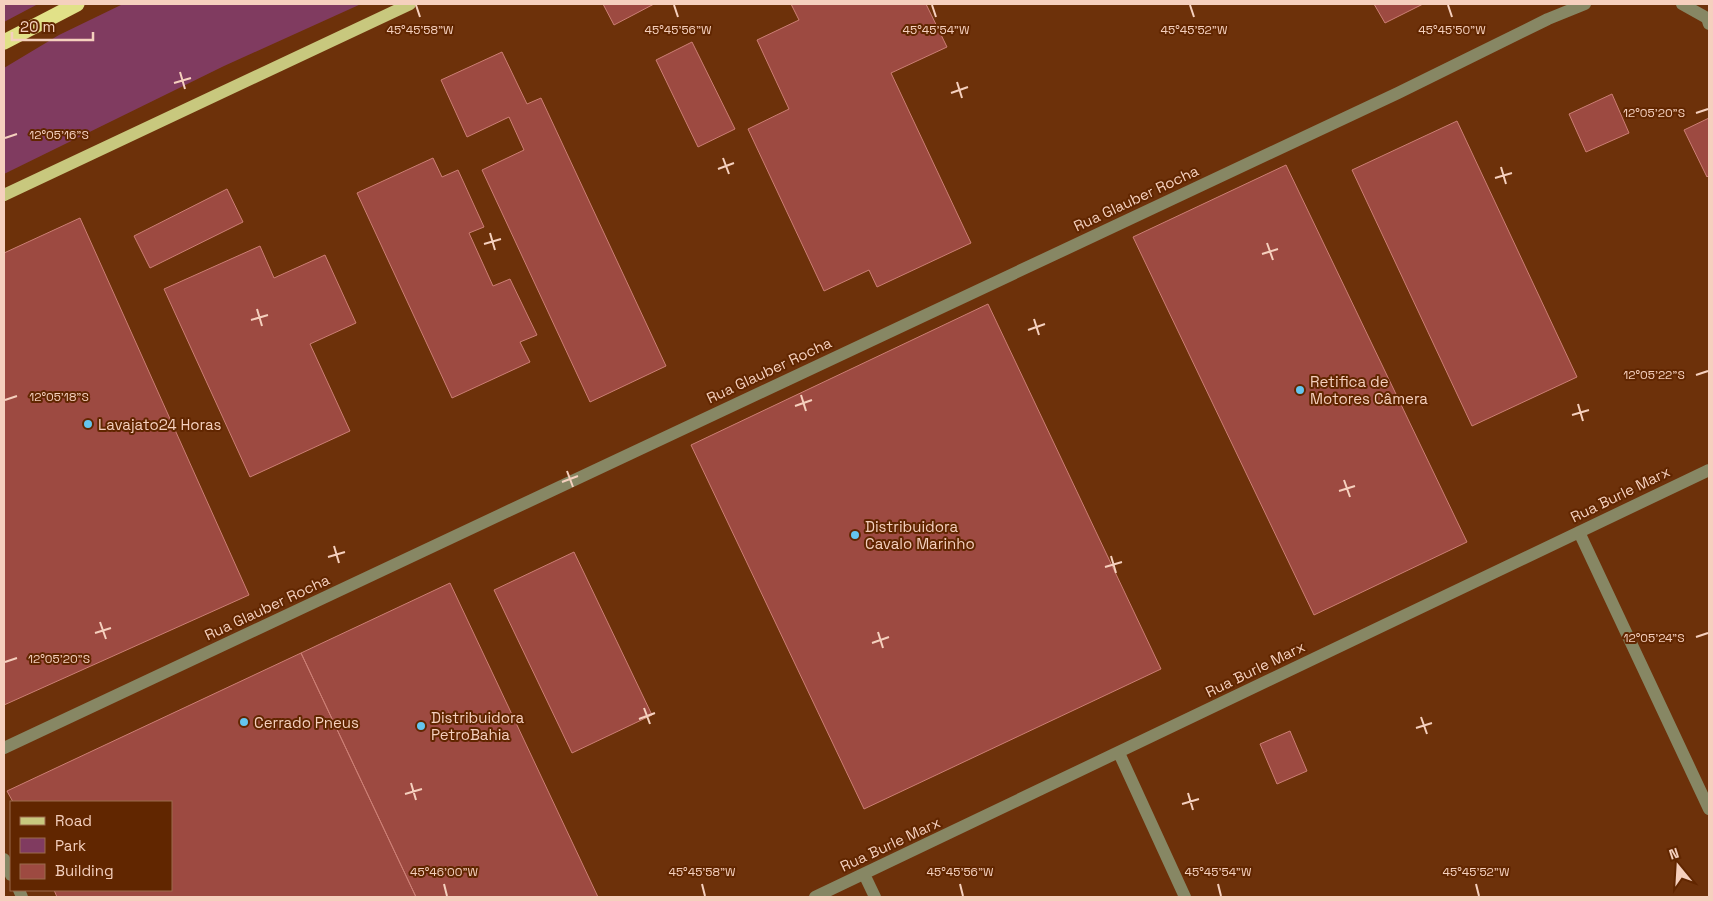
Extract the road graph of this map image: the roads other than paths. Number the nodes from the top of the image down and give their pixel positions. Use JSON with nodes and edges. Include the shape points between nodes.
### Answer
{"nodes":[{"id":1,"x":76,"y":4,"type":"edge"},
{"id":2,"x":410,"y":4,"type":"edge"},
{"id":3,"x":1585,"y":4,"type":"edge"},
{"id":4,"x":1682,"y":4,"type":"edge"},
{"id":5,"x":1709,"y":24,"type":"edge"},
{"id":6,"x":4,"y":42,"type":"edge"},
{"id":7,"x":4,"y":195,"type":"edge"},
{"id":8,"x":1709,"y":470,"type":"edge"},
{"id":9,"x":1579,"y":532,"type":"junction"},
{"id":10,"x":4,"y":748,"type":"edge"},
{"id":11,"x":1119,"y":753,"type":"junction"},
{"id":12,"x":1709,"y":809,"type":"edge"},
{"id":13,"x":4,"y":859,"type":"edge"},
{"id":14,"x":10,"y":872,"type":"edge"},
{"id":15,"x":864,"y":874,"type":"junction"},
{"id":16,"x":815,"y":897,"type":"edge"},
{"id":17,"x":875,"y":897,"type":"edge"},
{"id":18,"x":1186,"y":897,"type":"edge"}],
"edges":[{"from":1,"to":6,"type":"highway"},
{"from":2,"to":7,"type":"main road"},
{"from":3,"to":10,"type":"street","name":"Rua Glauber Rocha"},
{"from":4,"to":5,"type":"street","via":[[1707,18]]},
{"from":8,"to":9,"type":"street","name":"Rua Burle Marx"},
{"from":9,"to":11,"type":"street","name":"Rua Burle Marx"},
{"from":9,"to":12,"type":"street"},
{"from":11,"to":15,"type":"street","name":"Rua Burle Marx"},
{"from":11,"to":18,"type":"street"},
{"from":13,"to":14,"type":"street"},
{"from":15,"to":16,"type":"street","name":"Rua Burle Marx"},
{"from":15,"to":17,"type":"street"}]}
